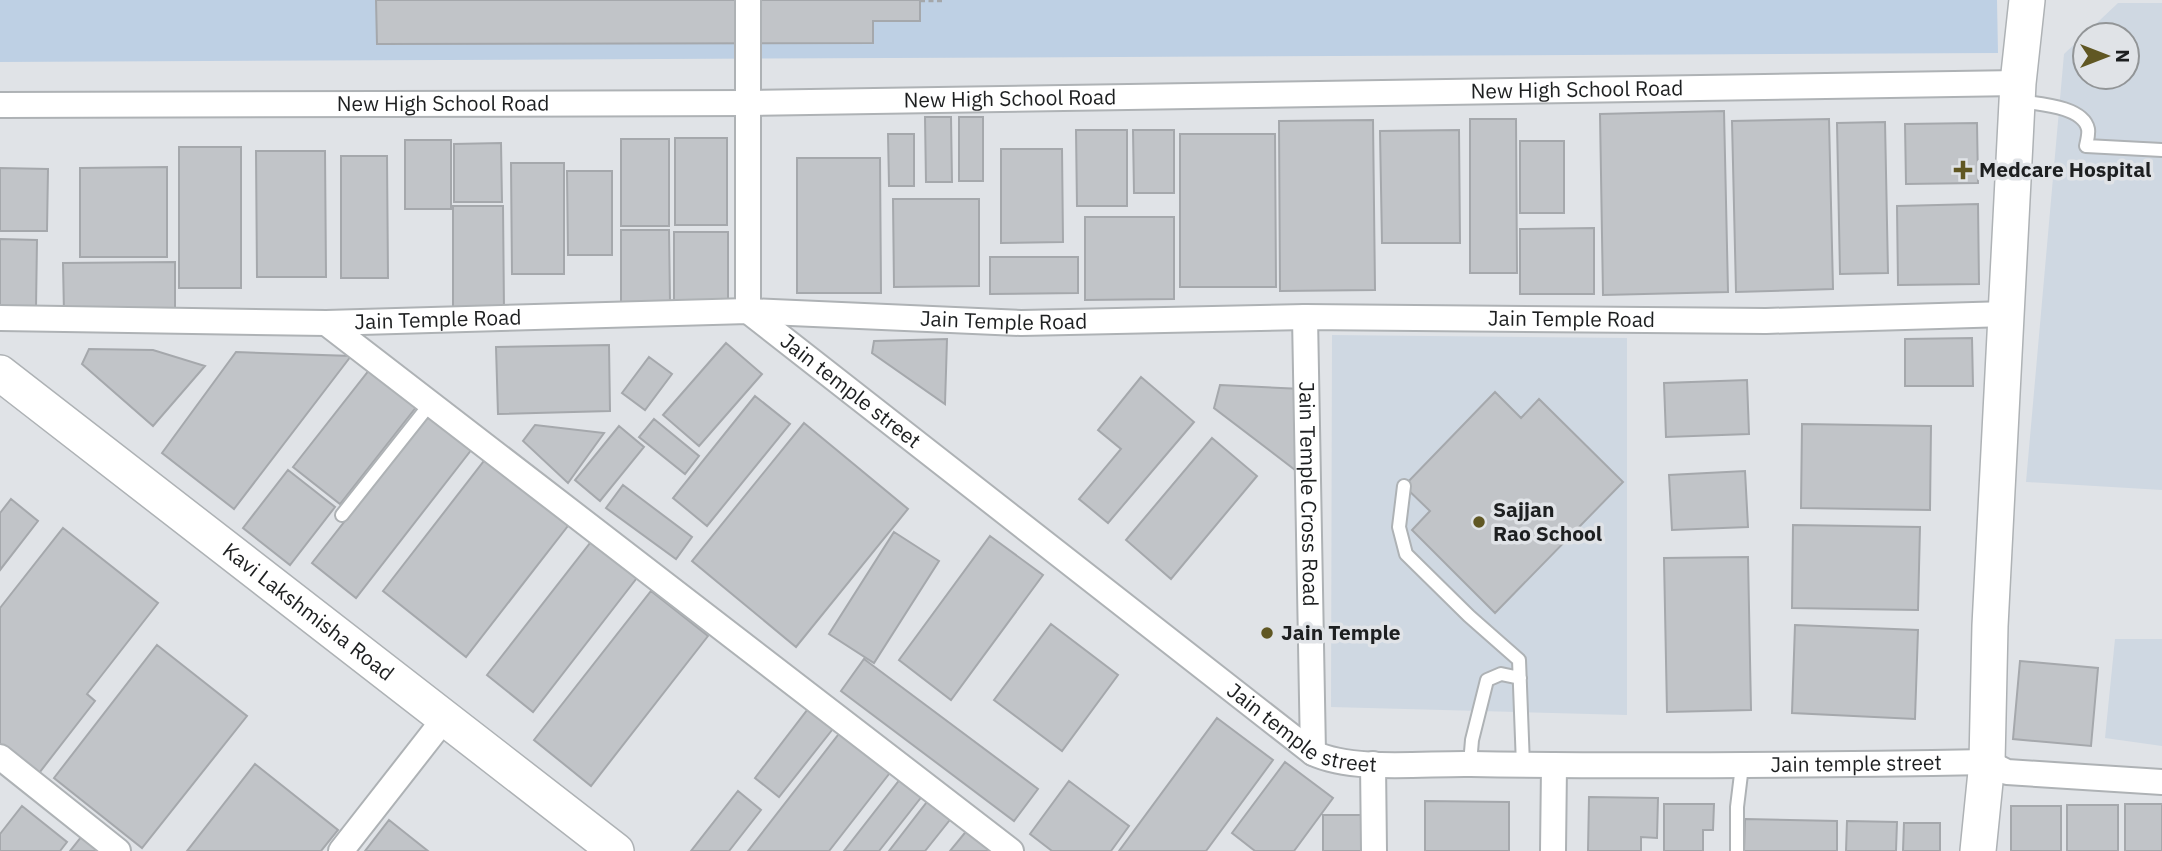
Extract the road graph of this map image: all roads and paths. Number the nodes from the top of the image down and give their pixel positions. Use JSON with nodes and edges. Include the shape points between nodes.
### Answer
{"nodes":[{"id":1,"x":748,"y":0,"type":"edge"},
{"id":2,"x":920,"y":0,"type":"edge"},
{"id":3,"x":943,"y":0,"type":"edge"},
{"id":4,"x":2027,"y":0,"type":"edge"},
{"id":5,"x":2017,"y":92,"type":"junction"},
{"id":6,"x":748,"y":103,"type":"junction"},
{"id":7,"x":0,"y":105,"type":"edge"},
{"id":8,"x":2162,"y":150,"type":"edge"},
{"id":9,"x":748,"y":311,"type":"junction"},
{"id":10,"x":2007,"y":314,"type":"junction"},
{"id":11,"x":1305,"y":317,"type":"junction"},
{"id":12,"x":0,"y":318,"type":"edge"},
{"id":13,"x":326,"y":323,"type":"junction"},
{"id":14,"x":0,"y":373,"type":"edge"},
{"id":15,"x":430,"y":404,"type":"junction"},
{"id":16,"x":1404,"y":486,"type":"dead end"},
{"id":17,"x":342,"y":515,"type":"dead end"},
{"id":18,"x":1520,"y":678,"type":"junction"},
{"id":19,"x":445,"y":718,"type":"junction"},
{"id":20,"x":1313,"y":753,"type":"junction"},
{"id":21,"x":0,"y":757,"type":"edge"},
{"id":22,"x":1987,"y":762,"type":"junction"},
{"id":23,"x":1373,"y":764,"type":"junction"},
{"id":24,"x":1470,"y":764,"type":"junction"},
{"id":25,"x":1523,"y":765,"type":"junction"},
{"id":26,"x":1554,"y":766,"type":"junction"},
{"id":27,"x":1742,"y":766,"type":"junction"},
{"id":28,"x":2162,"y":782,"type":"edge"},
{"id":29,"x":118,"y":851,"type":"edge"},
{"id":30,"x":341,"y":851,"type":"edge"},
{"id":31,"x":615,"y":851,"type":"edge"},
{"id":32,"x":1011,"y":851,"type":"edge"},
{"id":33,"x":1374,"y":851,"type":"edge"},
{"id":34,"x":1553,"y":851,"type":"edge"},
{"id":35,"x":1737,"y":851,"type":"edge"},
{"id":36,"x":1978,"y":851,"type":"edge"}],
"edges":[{"from":1,"to":6,"type":"street"},
{"from":2,"to":3,"type":"path"},
{"from":4,"to":5,"type":"street"},
{"from":5,"to":6,"type":"street","name":"New High School Road"},
{"from":5,"to":8,"type":"lane","via":[[2081,117],[2088,129],[2086,146]]},
{"from":5,"to":10,"type":"street"},
{"from":6,"to":7,"type":"street","name":"New High School Road"},
{"from":6,"to":9,"type":"street"},
{"from":9,"to":11,"type":"street","name":"Jain Temple Road","via":[[1021,323]]},
{"from":9,"to":13,"type":"street","name":"Jain Temple Road"},
{"from":9,"to":20,"type":"street","name":"Jain temple street"},
{"from":10,"to":11,"type":"street","name":"Jain Temple Road","via":[[1766,321]]},
{"from":10,"to":22,"type":"street"},
{"from":11,"to":20,"type":"street","name":"Jain Temple Cross Road"},
{"from":12,"to":13,"type":"street","name":"Jain Temple Road"},
{"from":13,"to":15,"type":"street"},
{"from":14,"to":19,"type":"street","name":"Kavi Lakshmisha Road"},
{"from":15,"to":17,"type":"lane"},
{"from":15,"to":32,"type":"street"},
{"from":16,"to":18,"type":"lane","via":[[1399,527],[1406,554],[1520,660]]},
{"from":18,"to":24,"type":"lane","via":[[1501,674],[1486,680]]},
{"from":18,"to":25,"type":"lane"},
{"from":19,"to":30,"type":"street"},
{"from":19,"to":31,"type":"street","name":"Kavi Lakshmisha Road"},
{"from":20,"to":23,"type":"street","name":"Jain temple street","via":[[1329,761]]},
{"from":21,"to":29,"type":"street"},
{"from":22,"to":27,"type":"street","name":"Jain temple street"},
{"from":22,"to":28,"type":"street","name":"Jain temple street","via":[[2007,772]]},
{"from":22,"to":36,"type":"street"},
{"from":23,"to":24,"type":"street","name":"Jain temple street"},
{"from":23,"to":33,"type":"street"},
{"from":24,"to":25,"type":"street","name":"Jain temple street"},
{"from":25,"to":26,"type":"street","name":"Jain temple street"},
{"from":26,"to":27,"type":"street","name":"Jain temple street"},
{"from":26,"to":34,"type":"street"},
{"from":27,"to":35,"type":"lane"}]}
